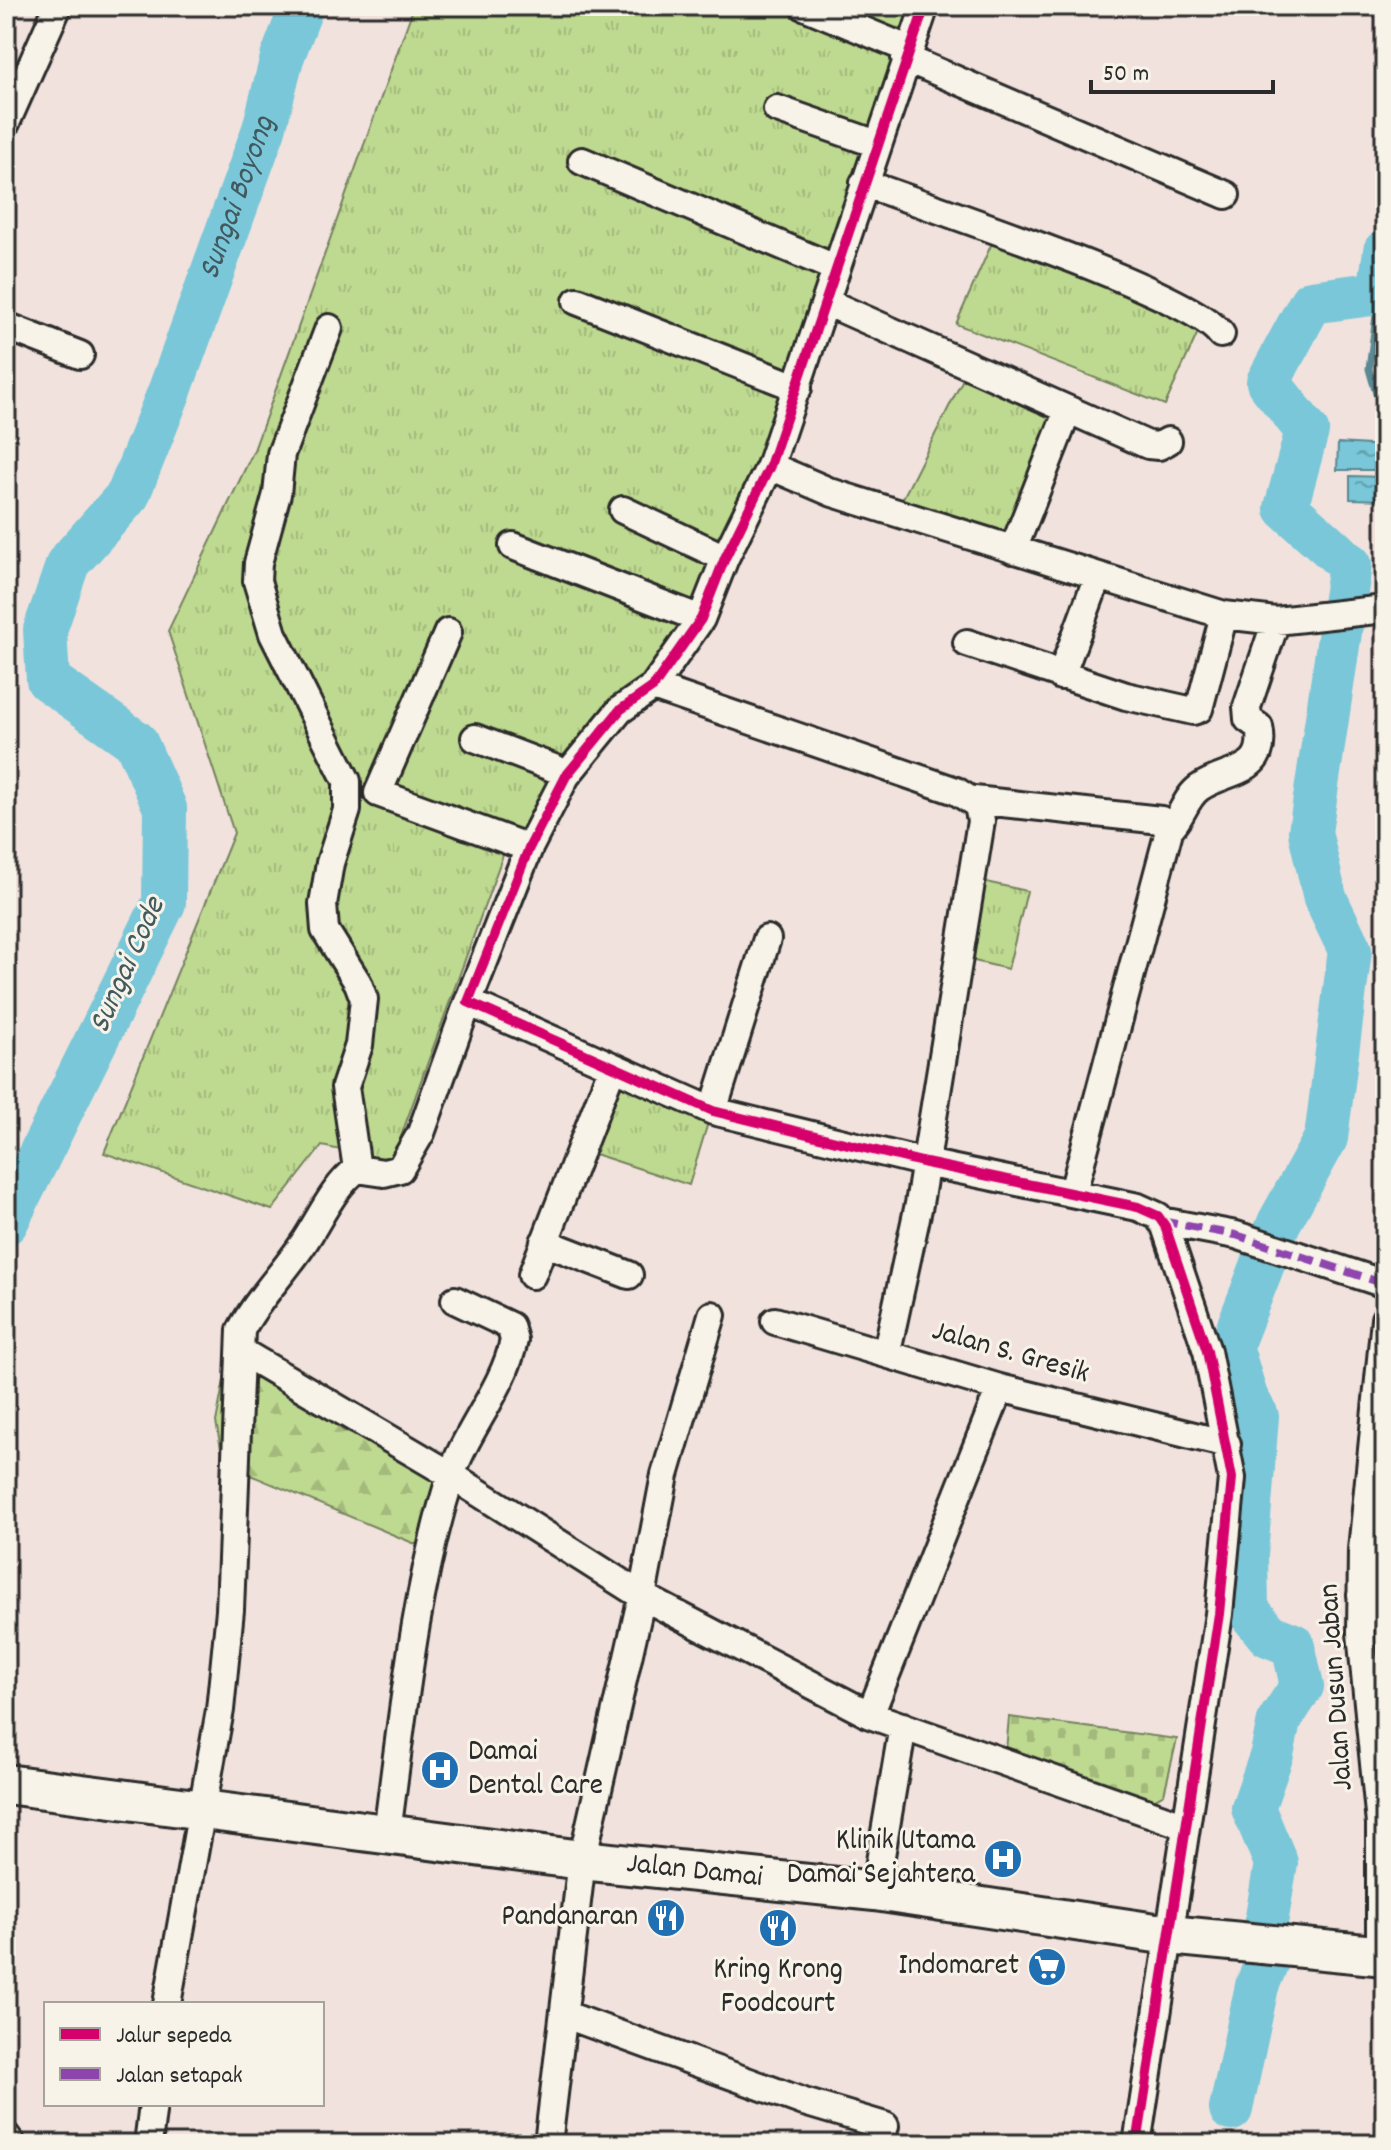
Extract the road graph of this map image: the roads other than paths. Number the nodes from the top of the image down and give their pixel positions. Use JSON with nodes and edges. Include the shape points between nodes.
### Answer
{"nodes":[{"id":1,"x":58,"y":6,"type":"edge"},
{"id":2,"x":804,"y":6,"type":"edge"},
{"id":3,"x":925,"y":6,"type":"edge"},
{"id":4,"x":906,"y":54,"type":"junction"},
{"id":5,"x":777,"y":109,"type":"dead end"},
{"id":6,"x":6,"y":123,"type":"edge"},
{"id":7,"x":877,"y":144,"type":"junction"},
{"id":8,"x":582,"y":161,"type":"dead end"},
{"id":9,"x":864,"y":183,"type":"junction"},
{"id":10,"x":1226,"y":195,"type":"dead end"},
{"id":11,"x":835,"y":268,"type":"junction"},
{"id":12,"x":577,"y":301,"type":"dead end"},
{"id":13,"x":826,"y":302,"type":"junction"},
{"id":14,"x":6,"y":326,"type":"edge"},
{"id":15,"x":329,"y":328,"type":"dead end"},
{"id":16,"x":1221,"y":334,"type":"dead end"},
{"id":17,"x":80,"y":355,"type":"dead end"},
{"id":18,"x":798,"y":388,"type":"junction"},
{"id":19,"x":1068,"y":410,"type":"junction"},
{"id":20,"x":1168,"y":441,"type":"dead end"},
{"id":21,"x":770,"y":466,"type":"junction"},
{"id":22,"x":623,"y":510,"type":"dead end"},
{"id":23,"x":513,"y":546,"type":"dead end"},
{"id":24,"x":1013,"y":550,"type":"junction"},
{"id":25,"x":725,"y":558,"type":"junction"},
{"id":26,"x":1098,"y":576,"type":"junction"},
{"id":27,"x":1385,"y":609,"type":"edge"},
{"id":28,"x":1224,"y":615,"type":"junction"},
{"id":29,"x":701,"y":619,"type":"junction"},
{"id":30,"x":1276,"y":621,"type":"junction"},
{"id":31,"x":448,"y":632,"type":"dead end"},
{"id":32,"x":967,"y":643,"type":"dead end"},
{"id":33,"x":1061,"y":676,"type":"junction"},
{"id":34,"x":653,"y":687,"type":"junction"},
{"id":35,"x":475,"y":738,"type":"dead end"},
{"id":36,"x":566,"y":776,"type":"junction"},
{"id":37,"x":974,"y":800,"type":"junction"},
{"id":38,"x":1169,"y":829,"type":"junction"},
{"id":39,"x":529,"y":848,"type":"junction"},
{"id":40,"x":767,"y":939,"type":"dead end"},
{"id":41,"x":468,"y":1002,"type":"junction"},
{"id":42,"x":612,"y":1068,"type":"junction"},
{"id":43,"x":713,"y":1111,"type":"junction"},
{"id":44,"x":926,"y":1163,"type":"junction"},
{"id":45,"x":357,"y":1169,"type":"junction"},
{"id":46,"x":1073,"y":1192,"type":"junction"},
{"id":47,"x":1161,"y":1221,"type":"junction"},
{"id":48,"x":544,"y":1242,"type":"junction"},
{"id":49,"x":532,"y":1275,"type":"dead end"},
{"id":50,"x":629,"y":1275,"type":"dead end"},
{"id":51,"x":1385,"y":1284,"type":"edge"},
{"id":52,"x":455,"y":1300,"type":"dead end"},
{"id":53,"x":712,"y":1315,"type":"dead end"},
{"id":54,"x":1385,"y":1319,"type":"edge"},
{"id":55,"x":775,"y":1321,"type":"dead end"},
{"id":56,"x":887,"y":1351,"type":"junction"},
{"id":57,"x":242,"y":1352,"type":"junction"},
{"id":58,"x":1383,"y":1359,"type":"edge"},
{"id":59,"x":1000,"y":1388,"type":"junction"},
{"id":60,"x":1227,"y":1444,"type":"junction"},
{"id":61,"x":451,"y":1475,"type":"junction"},
{"id":62,"x":1375,"y":1507,"type":"edge"},
{"id":63,"x":642,"y":1596,"type":"junction"},
{"id":64,"x":1373,"y":1597,"type":"edge"},
{"id":65,"x":870,"y":1715,"type":"junction"},
{"id":66,"x":903,"y":1726,"type":"junction"},
{"id":67,"x":6,"y":1784,"type":"edge"},
{"id":68,"x":203,"y":1808,"type":"junction"},
{"id":69,"x":1382,"y":1824,"type":"edge"},
{"id":70,"x":1186,"y":1826,"type":"junction"},
{"id":71,"x":387,"y":1833,"type":"junction"},
{"id":72,"x":582,"y":1860,"type":"junction"},
{"id":73,"x":875,"y":1891,"type":"junction"},
{"id":74,"x":1169,"y":1935,"type":"junction"},
{"id":75,"x":1382,"y":1956,"type":"edge"},
{"id":76,"x":167,"y":2002,"type":"edge"},
{"id":77,"x":566,"y":2015,"type":"junction"},
{"id":78,"x":153,"y":2106,"type":"edge"},
{"id":79,"x":885,"y":2126,"type":"dead end"},
{"id":80,"x":6,"y":2136,"type":"edge"},
{"id":81,"x":12,"y":2144,"type":"edge"},
{"id":82,"x":148,"y":2144,"type":"edge"},
{"id":83,"x":548,"y":2144,"type":"edge"},
{"id":84,"x":1137,"y":2144,"type":"edge"}],
"edges":[{"from":1,"to":6,"type":"street"},
{"from":2,"to":4,"type":"street"},
{"from":3,"to":4,"type":"street"},
{"from":4,"to":7,"type":"street"},
{"from":4,"to":10,"type":"street"},
{"from":5,"to":7,"type":"street"},
{"from":7,"to":9,"type":"street"},
{"from":8,"to":11,"type":"street"},
{"from":9,"to":11,"type":"street"},
{"from":9,"to":16,"type":"street","via":[[1114,277],[1201,316]]},
{"from":11,"to":13,"type":"street"},
{"from":12,"to":18,"type":"street"},
{"from":13,"to":18,"type":"street"},
{"from":13,"to":19,"type":"street"},
{"from":14,"to":17,"type":"street"},
{"from":15,"to":45,"type":"street","via":[[281,454],[257,581],[273,634],[347,781],[347,810],[323,904],[325,930],[364,999],[359,1045],[345,1087]]},
{"from":18,"to":21,"type":"street"},
{"from":19,"to":20,"type":"street","via":[[1148,445]]},
{"from":19,"to":24,"type":"street"},
{"from":21,"to":24,"type":"street","via":[[833,493]]},
{"from":21,"to":25,"type":"street"},
{"from":22,"to":25,"type":"street"},
{"from":23,"to":29,"type":"street"},
{"from":24,"to":26,"type":"street"},
{"from":25,"to":29,"type":"street"},
{"from":26,"to":28,"type":"street"},
{"from":26,"to":33,"type":"street"},
{"from":27,"to":30,"type":"street"},
{"from":28,"to":30,"type":"street"},
{"from":28,"to":33,"type":"street","via":[[1199,709],[1187,711]]},
{"from":29,"to":34,"type":"street"},
{"from":30,"to":38,"type":"street","via":[[1247,707],[1248,719],[1259,727],[1261,737],[1256,756],[1243,771],[1197,789]]},
{"from":31,"to":39,"type":"street","via":[[378,793]]},
{"from":32,"to":33,"type":"street"},
{"from":34,"to":36,"type":"street","via":[[620,710]]},
{"from":34,"to":37,"type":"street"},
{"from":35,"to":36,"type":"street"},
{"from":36,"to":39,"type":"street"},
{"from":37,"to":38,"type":"street","via":[[1161,820]]},
{"from":37,"to":44,"type":"street","via":[[981,821]]},
{"from":38,"to":46,"type":"street"},
{"from":39,"to":41,"type":"street"},
{"from":40,"to":43,"type":"street"},
{"from":41,"to":42,"type":"street"},
{"from":41,"to":45,"type":"street","via":[[421,1133],[400,1169]]},
{"from":42,"to":43,"type":"street"},
{"from":42,"to":48,"type":"street"},
{"from":43,"to":44,"type":"street"},
{"from":44,"to":46,"type":"street"},
{"from":44,"to":56,"type":"street"},
{"from":45,"to":57,"type":"street","via":[[345,1178],[302,1247],[252,1309],[241,1330]]},
{"from":46,"to":47,"type":"street","via":[[1138,1207]]},
{"from":47,"to":51,"type":"street","via":[[1236,1235]]},
{"from":47,"to":60,"type":"street","via":[[1207,1351]]},
{"from":48,"to":49,"type":"street"},
{"from":48,"to":50,"type":"street"},
{"from":52,"to":61,"type":"street","via":[[510,1326],[514,1340]]},
{"from":53,"to":63,"type":"street","via":[[665,1475]]},
{"from":54,"to":58,"type":"street","name":"Jalan Dusun Jaban"},
{"from":55,"to":56,"type":"street","name":"Jalan S. Gresik"},
{"from":56,"to":59,"type":"street","name":"Jalan S. Gresik"},
{"from":57,"to":61,"type":"street"},
{"from":57,"to":68,"type":"street","via":[[230,1610]]},
{"from":58,"to":62,"type":"street","name":"Jalan Dusun Jaban"},
{"from":59,"to":60,"type":"street","name":"Jalan S. Gresik"},
{"from":59,"to":65,"type":"street"},
{"from":60,"to":70,"type":"street","via":[[1232,1478],[1219,1614]]},
{"from":61,"to":63,"type":"street"},
{"from":61,"to":71,"type":"street","via":[[413,1635]]},
{"from":62,"to":64,"type":"street","name":"Jalan Dusun Jaban"},
{"from":63,"to":65,"type":"street"},
{"from":63,"to":72,"type":"street"},
{"from":64,"to":69,"type":"street","name":"Jalan Dusun Jaban","via":[[1361,1633]]},
{"from":65,"to":66,"type":"street"},
{"from":66,"to":70,"type":"street"},
{"from":66,"to":73,"type":"street"},
{"from":67,"to":68,"type":"main road","name":"Jalan Damai"},
{"from":68,"to":71,"type":"main road","name":"Jalan Damai"},
{"from":68,"to":76,"type":"street"},
{"from":69,"to":75,"type":"street","name":"Jalan Dusun Jaban"},
{"from":70,"to":74,"type":"street"},
{"from":71,"to":72,"type":"main road","name":"Jalan Damai"},
{"from":72,"to":73,"type":"main road","name":"Jalan Damai"},
{"from":72,"to":77,"type":"street"},
{"from":73,"to":74,"type":"main road","name":"Jalan Damai"},
{"from":74,"to":75,"type":"main road","name":"Jalan Damai"},
{"from":74,"to":84,"type":"street"},
{"from":77,"to":79,"type":"street"},
{"from":77,"to":83,"type":"street"},
{"from":78,"to":82,"type":"street"},
{"from":80,"to":81,"type":"street"}]}
